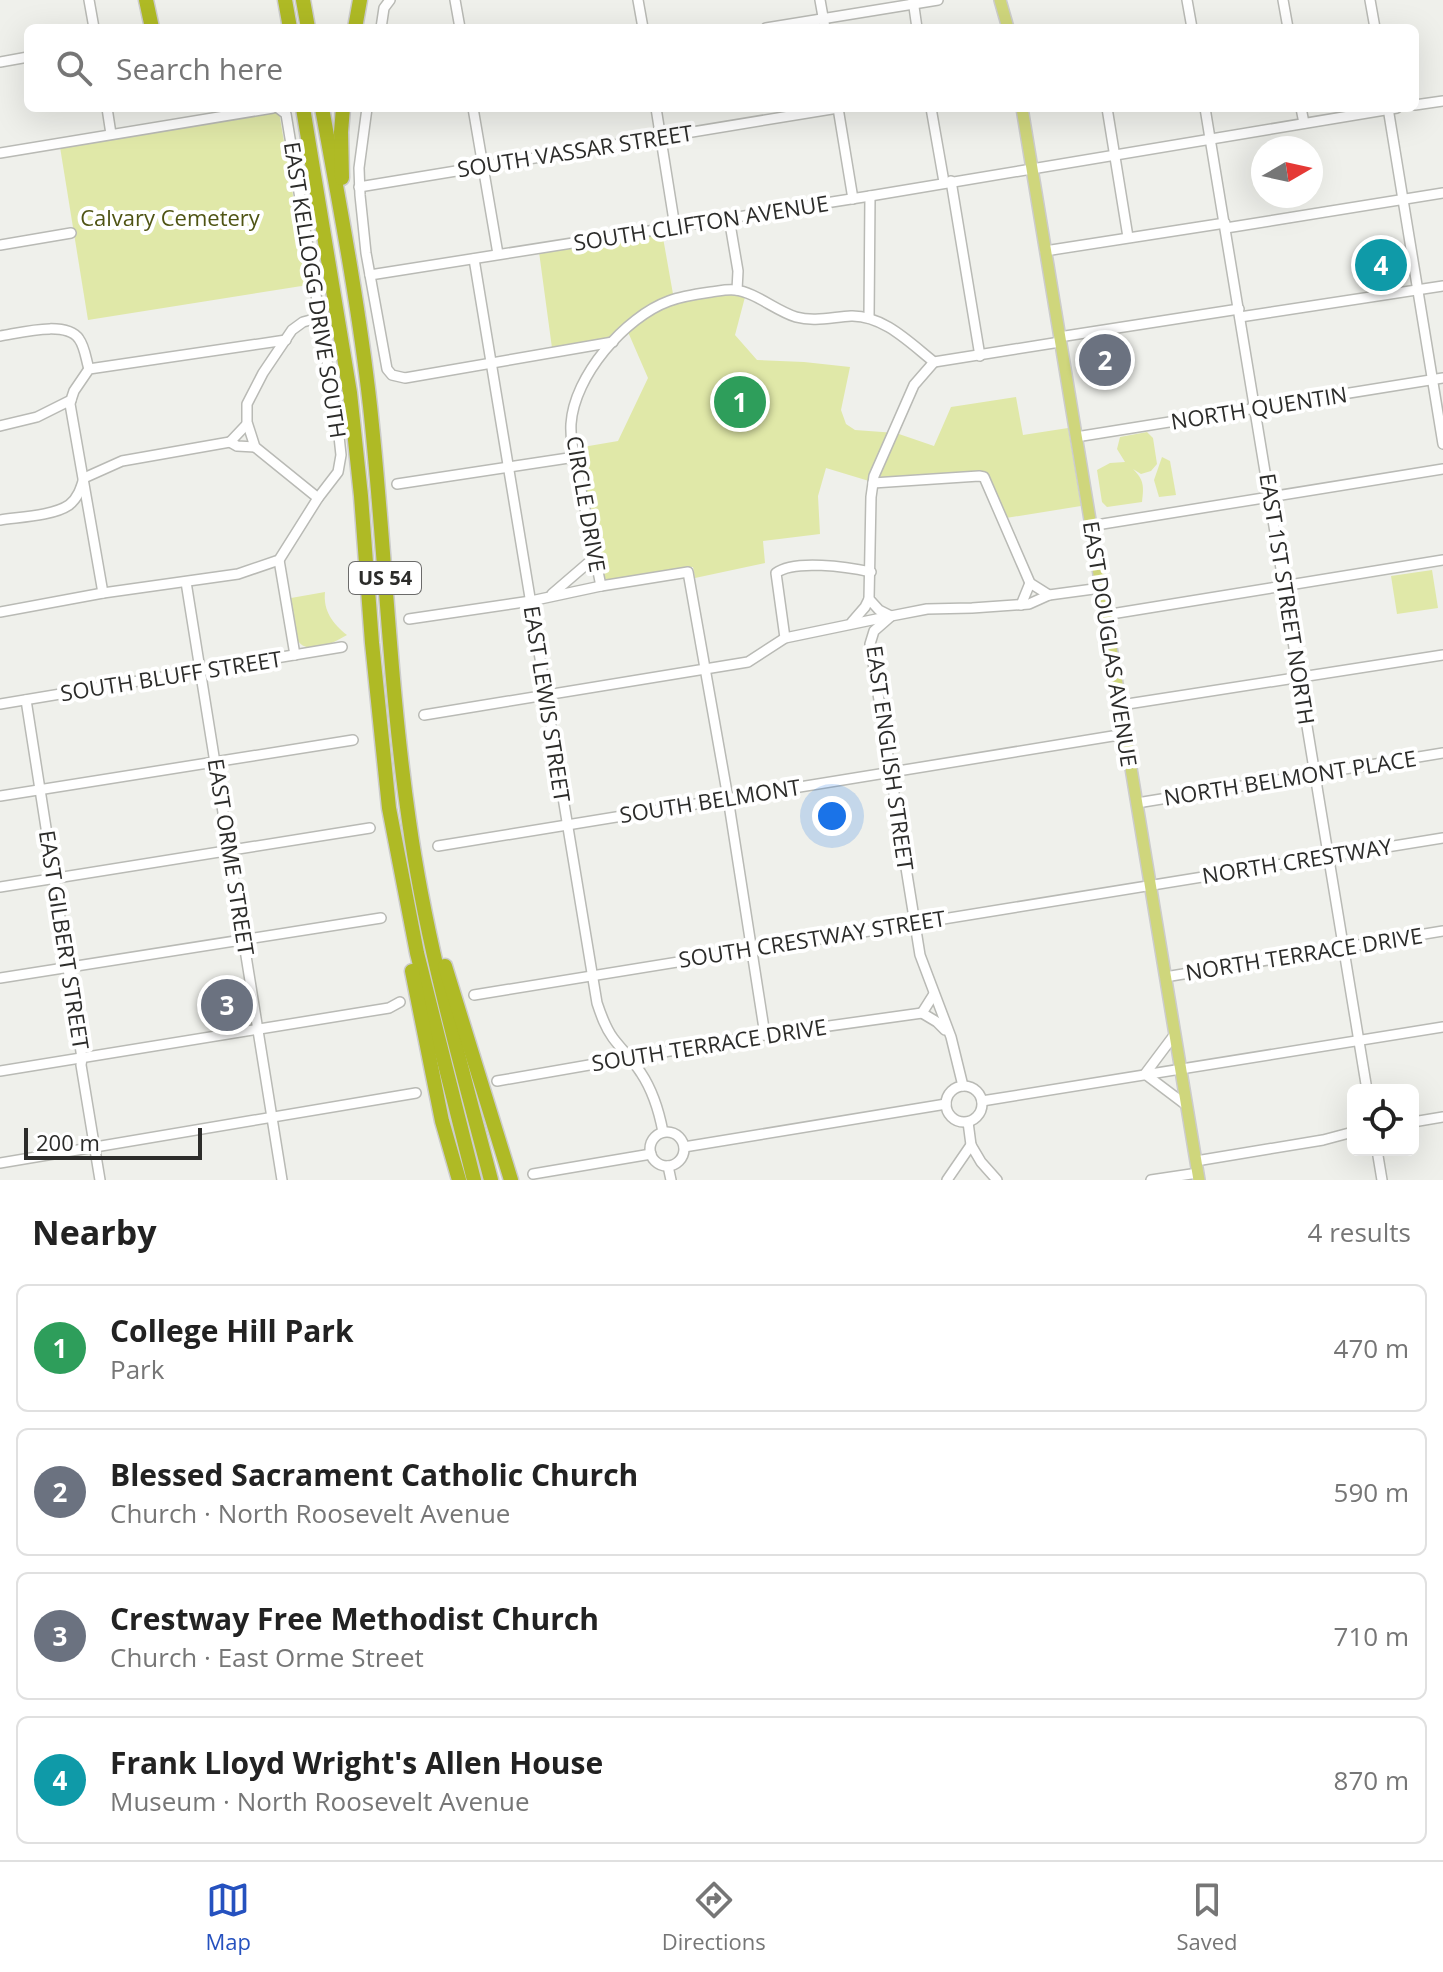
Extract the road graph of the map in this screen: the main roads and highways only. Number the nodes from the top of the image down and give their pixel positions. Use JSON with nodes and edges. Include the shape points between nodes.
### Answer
{"nodes":[{"id":1,"x":146,"y":0,"type":"edge"},
{"id":2,"x":153,"y":0,"type":"edge"},
{"id":3,"x":283,"y":0,"type":"edge"},
{"id":4,"x":303,"y":0,"type":"edge"},
{"id":5,"x":360,"y":0,"type":"edge"},
{"id":6,"x":1000,"y":0,"type":"edge"},
{"id":7,"x":152,"y":24,"type":"edge"},
{"id":8,"x":152,"y":24,"type":"edge"},
{"id":9,"x":279,"y":24,"type":"edge"},
{"id":10,"x":289,"y":24,"type":"edge"},
{"id":11,"x":307,"y":24,"type":"edge"},
{"id":12,"x":356,"y":24,"type":"edge"},
{"id":13,"x":1007,"y":24,"type":"edge"},
{"id":14,"x":304,"y":112,"type":"edge"},
{"id":15,"x":323,"y":112,"type":"edge"},
{"id":16,"x":343,"y":112,"type":"edge"},
{"id":17,"x":1023,"y":112,"type":"edge"},
{"id":18,"x":345,"y":238,"type":"junction"},
{"id":19,"x":408,"y":911,"type":"junction"},
{"id":20,"x":426,"y":917,"type":"junction"},
{"id":21,"x":1198,"y":1171,"type":"edge"},
{"id":22,"x":459,"y":1180,"type":"edge"},
{"id":23,"x":474,"y":1180,"type":"edge"},
{"id":24,"x":491,"y":1180,"type":"edge"},
{"id":25,"x":511,"y":1180,"type":"edge"}],
"edges":[{"from":1,"to":7,"type":"highway"},
{"from":2,"to":8,"type":"highway"},
{"from":3,"to":9,"type":"highway"},
{"from":3,"to":10,"type":"highway"},
{"from":4,"to":11,"type":"highway"},
{"from":5,"to":12,"type":"highway"},
{"from":6,"to":13,"type":"main road"},
{"from":14,"to":19,"type":"highway","number":"US 54","via":[[350,393],[383,756]]},
{"from":15,"to":18,"type":"highway","number":"US 54"},
{"from":16,"to":18,"type":"highway"},
{"from":17,"to":21,"type":"main road","name":"EAST DOUGLAS AVENUE"},
{"from":18,"to":20,"type":"highway","number":"US 54","via":[[370,402],[401,755]]},
{"from":19,"to":22,"type":"highway","via":[[420,1014]]},
{"from":19,"to":23,"type":"highway","number":"US 54"},
{"from":20,"to":24,"type":"highway","number":"US 54"},
{"from":20,"to":25,"type":"highway"}]}
